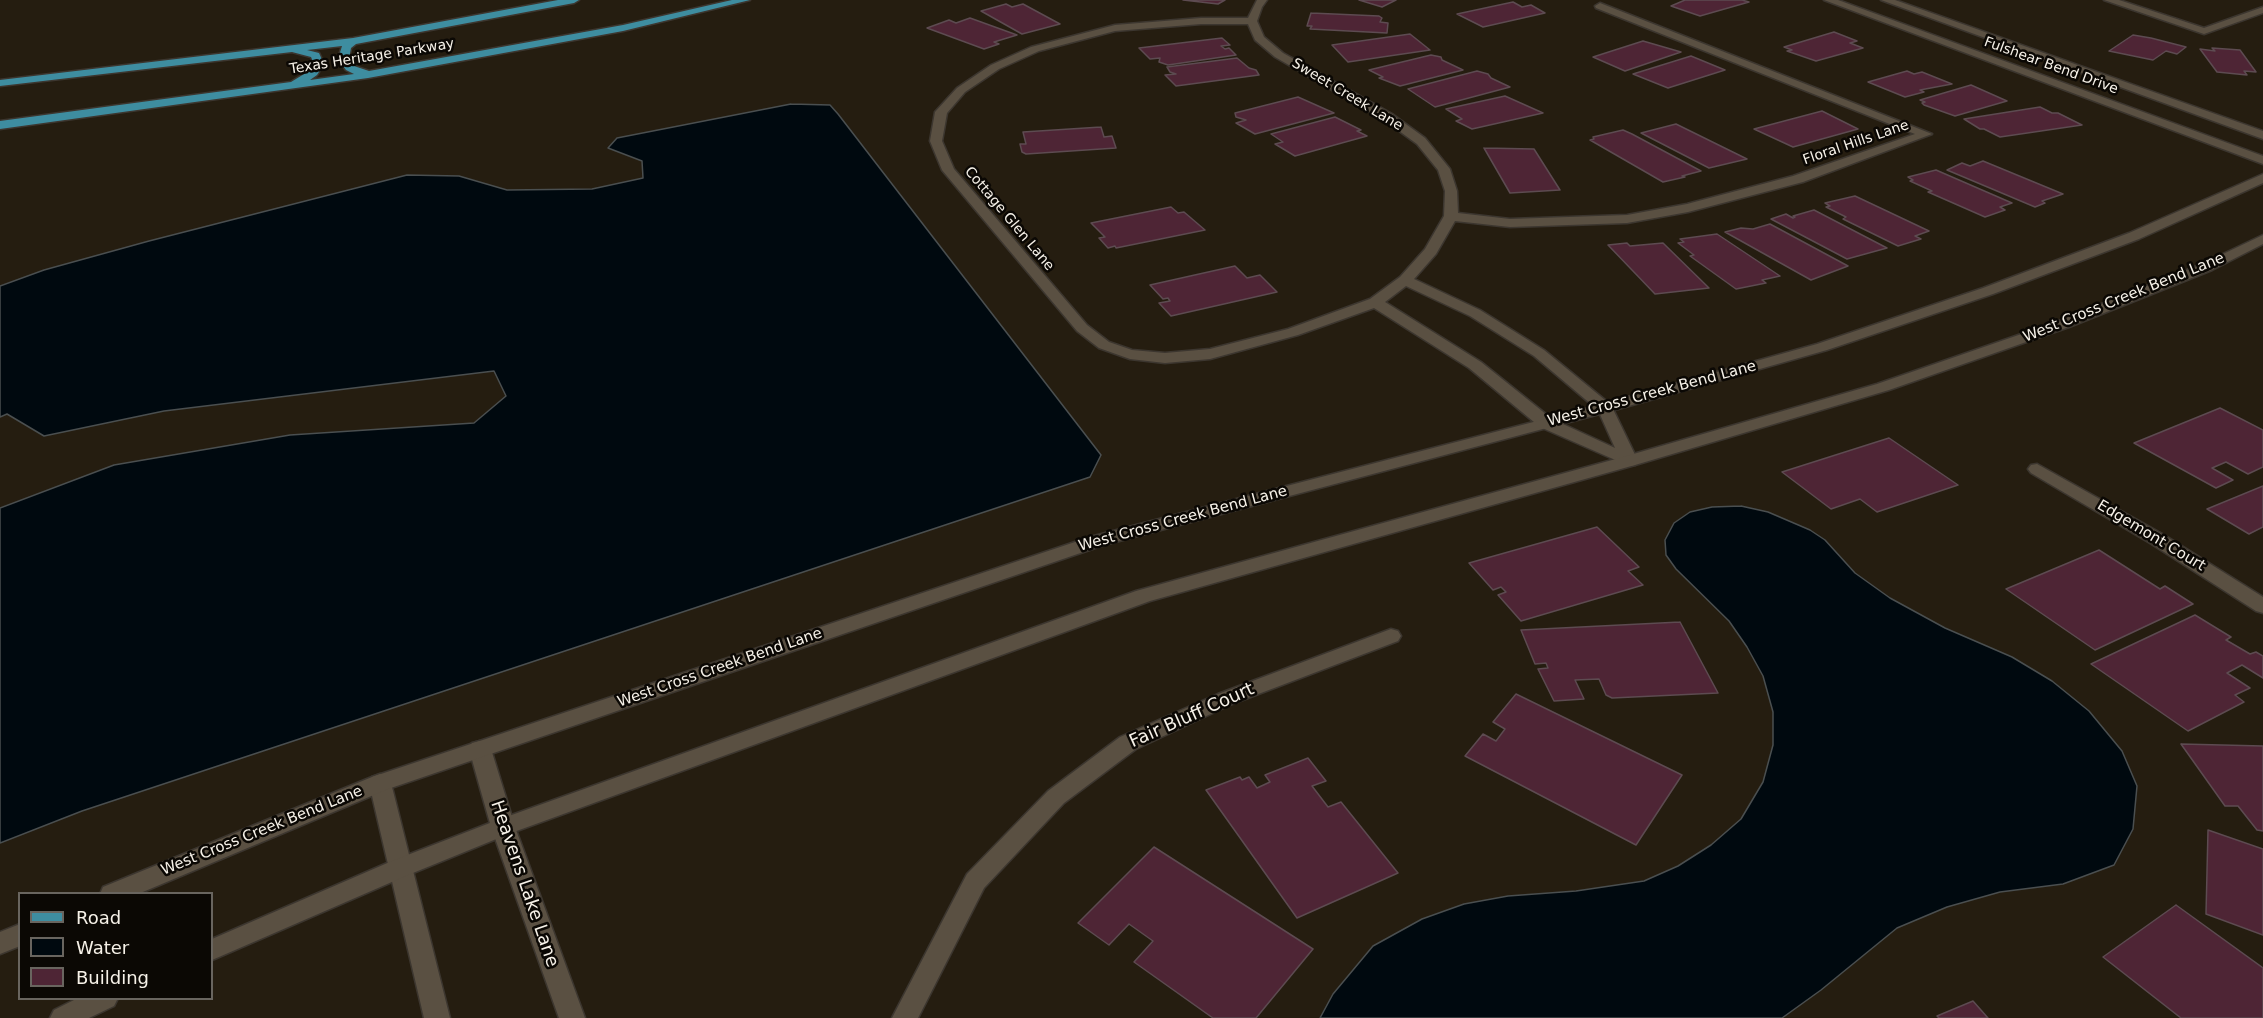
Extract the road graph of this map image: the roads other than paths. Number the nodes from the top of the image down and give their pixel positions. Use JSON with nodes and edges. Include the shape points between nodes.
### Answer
{"nodes":[{"id":1,"x":574,"y":0,"type":"edge"},
{"id":2,"x":745,"y":0,"type":"edge"},
{"id":3,"x":1262,"y":0,"type":"edge"},
{"id":4,"x":1829,"y":0,"type":"edge"},
{"id":5,"x":1886,"y":0,"type":"edge"},
{"id":6,"x":2109,"y":0,"type":"edge"},
{"id":7,"x":1600,"y":6,"type":"dead end"},
{"id":8,"x":2263,"y":10,"type":"edge"},
{"id":9,"x":1252,"y":21,"type":"junction"},
{"id":10,"x":353,"y":41,"type":"junction"},
{"id":11,"x":289,"y":49,"type":"junction"},
{"id":12,"x":368,"y":75,"type":"junction"},
{"id":13,"x":0,"y":83,"type":"edge"},
{"id":14,"x":287,"y":86,"type":"junction"},
{"id":15,"x":0,"y":125,"type":"edge"},
{"id":16,"x":2263,"y":135,"type":"edge"},
{"id":17,"x":2263,"y":160,"type":"edge"},
{"id":18,"x":2263,"y":178,"type":"edge"},
{"id":19,"x":1451,"y":216,"type":"junction"},
{"id":20,"x":2263,"y":239,"type":"edge"},
{"id":21,"x":1405,"y":280,"type":"junction"},
{"id":22,"x":1375,"y":302,"type":"junction"},
{"id":23,"x":1605,"y":408,"type":"junction"},
{"id":24,"x":1546,"y":423,"type":"junction"},
{"id":25,"x":1629,"y":461,"type":"junction"},
{"id":26,"x":2037,"y":469,"type":"dead end"},
{"id":27,"x":2263,"y":606,"type":"edge"},
{"id":28,"x":1391,"y":636,"type":"dead end"},
{"id":29,"x":480,"y":749,"type":"junction"},
{"id":30,"x":380,"y":783,"type":"junction"},
{"id":31,"x":503,"y":827,"type":"junction"},
{"id":32,"x":400,"y":868,"type":"junction"},
{"id":33,"x":117,"y":892,"type":"edge"},
{"id":34,"x":18,"y":935,"type":"edge"},
{"id":35,"x":0,"y":943,"type":"edge"},
{"id":36,"x":213,"y":950,"type":"edge"},
{"id":37,"x":103,"y":1000,"type":"edge"},
{"id":38,"x":63,"y":1018,"type":"edge"},
{"id":39,"x":437,"y":1018,"type":"edge"},
{"id":40,"x":572,"y":1018,"type":"edge"},
{"id":41,"x":905,"y":1018,"type":"edge"}],
"edges":[{"from":1,"to":10,"type":"main road","name":"Texas Heritage Parkway"},
{"from":2,"to":12,"type":"main road","name":"Texas Heritage Parkway","via":[[623,28]]},
{"from":3,"to":9,"type":"street"},
{"from":4,"to":17,"type":"street","name":"Fulshear Bend Drive"},
{"from":5,"to":16,"type":"street","name":"Fulshear Bend Drive"},
{"from":6,"to":8,"type":"street","via":[[2204,31]]},
{"from":7,"to":19,"type":"street","name":"Floral Hills Lane","via":[[1926,134],[1798,179],[1688,208],[1627,219],[1510,223]]},
{"from":9,"to":19,"type":"street","name":"Sweet Creek Lane","via":[[1259,38],[1278,55],[1388,117],[1421,141],[1444,169],[1451,191]]},
{"from":9,"to":22,"type":"street","name":"Cottage Glen Lane","via":[[1115,28],[1035,50],[995,67],[961,90],[940,112],[936,141],[948,171],[1082,328],[1104,345],[1130,354],[1165,358],[1210,354],[1293,332]]},
{"from":10,"to":11,"type":"main road","name":"Texas Heritage Parkway"},
{"from":10,"to":12,"type":"main road","via":[[346,47],[343,59],[350,68]]},
{"from":11,"to":13,"type":"main road","name":"Texas Heritage Parkway"},
{"from":11,"to":14,"type":"main road","via":[[315,55],[319,64],[313,73]]},
{"from":12,"to":14,"type":"main road","name":"Texas Heritage Parkway"},
{"from":14,"to":15,"type":"main road","name":"Texas Heritage Parkway"},
{"from":18,"to":23,"type":"street","name":"West Cross Creek Bend Lane","via":[[2134,236],[1988,291],[1822,346]]},
{"from":19,"to":21,"type":"street","via":[[1431,251]]},
{"from":20,"to":25,"type":"street","name":"West Cross Creek Bend Lane","via":[[2207,267],[2064,324],[1883,387]]},
{"from":21,"to":22,"type":"street"},
{"from":21,"to":23,"type":"street","via":[[1475,314],[1539,353]]},
{"from":22,"to":24,"type":"street","via":[[1476,365]]},
{"from":23,"to":24,"type":"street","name":"West Cross Creek Bend Lane"},
{"from":23,"to":25,"type":"street"},
{"from":24,"to":25,"type":"street"},
{"from":24,"to":29,"type":"street","name":"West Cross Creek Bend Lane","via":[[1097,541]]},
{"from":25,"to":31,"type":"street","name":"West Cross Creek Bend Lane","via":[[1143,596]]},
{"from":26,"to":27,"type":"street","name":"Edgemont Court","via":[[2157,538]]},
{"from":28,"to":41,"type":"street","name":"Fair Bluff Court","via":[[1225,699],[1128,743],[1056,797],[975,881]]},
{"from":29,"to":30,"type":"street","name":"West Cross Creek Bend Lane"},
{"from":29,"to":31,"type":"street","name":"Heavens Lake Lane"},
{"from":30,"to":32,"type":"street"},
{"from":30,"to":33,"type":"street","name":"West Cross Creek Bend Lane"},
{"from":31,"to":32,"type":"street","name":"West Cross Creek Bend Lane"},
{"from":31,"to":40,"type":"street","name":"Heavens Lake Lane"},
{"from":32,"to":36,"type":"street","name":"West Cross Creek Bend Lane"},
{"from":32,"to":39,"type":"street"},
{"from":34,"to":35,"type":"street"},
{"from":37,"to":38,"type":"street"}]}
